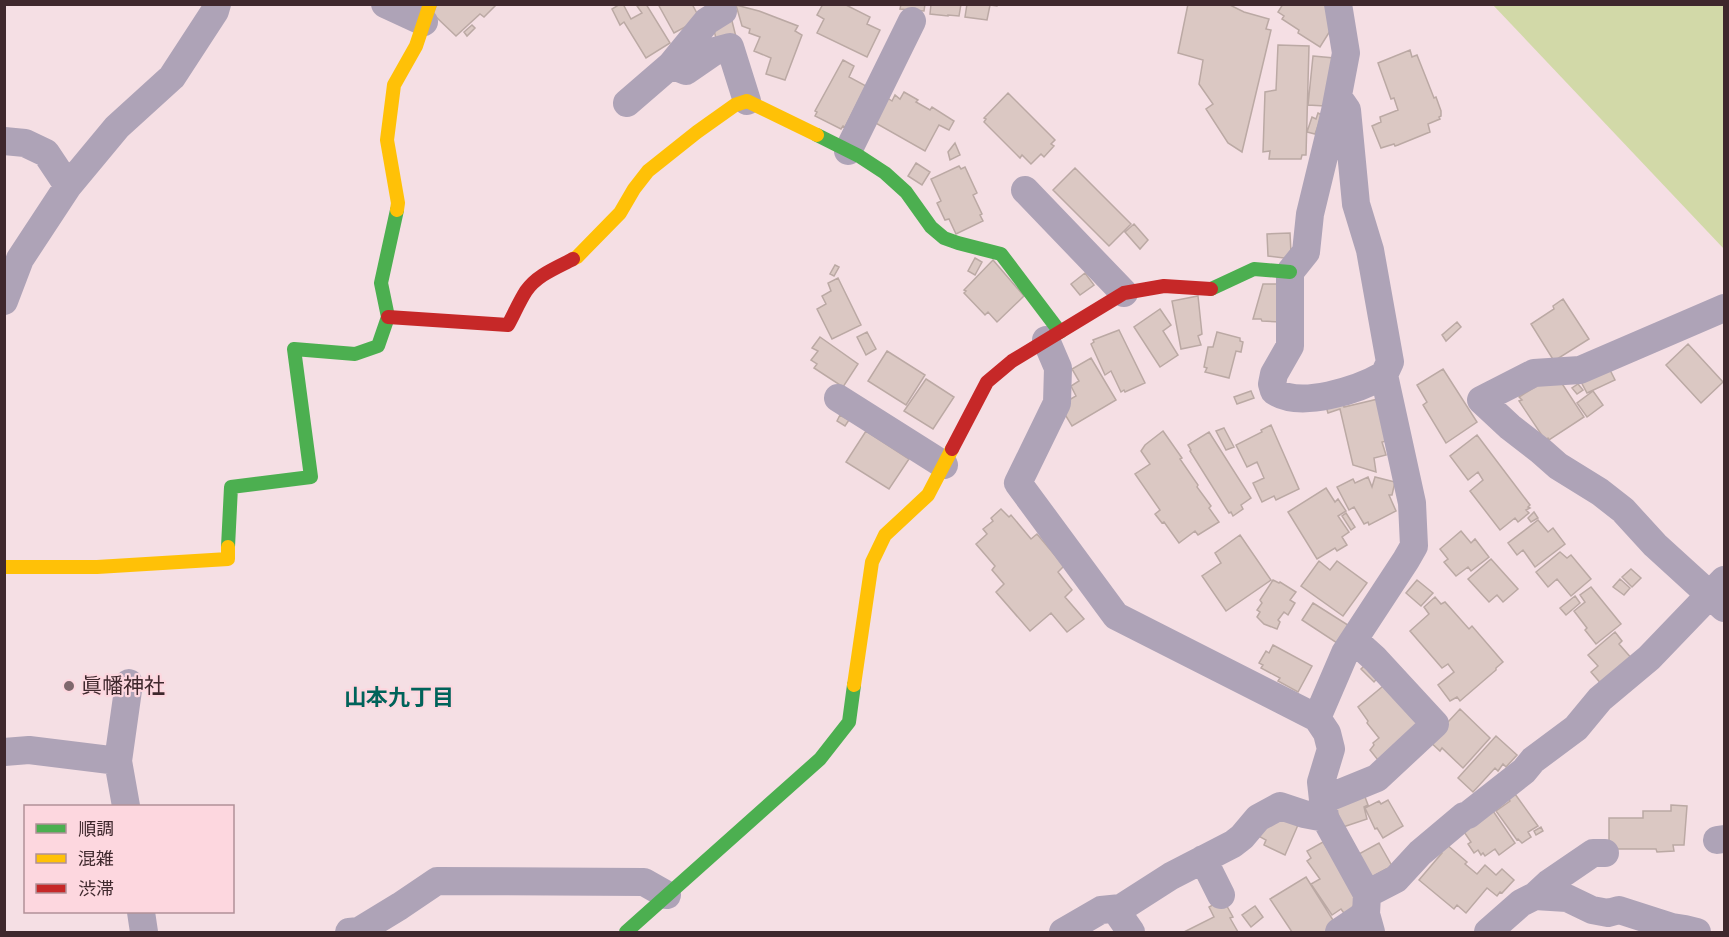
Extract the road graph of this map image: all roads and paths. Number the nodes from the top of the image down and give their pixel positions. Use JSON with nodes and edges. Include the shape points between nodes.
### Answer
{"nodes":[{"id":1,"x":217,"y":4,"type":"edge"},
{"id":2,"x":385,"y":4,"type":"edge"},
{"id":3,"x":1338,"y":4,"type":"edge"},
{"id":4,"x":723,"y":11,"type":"dead end"},
{"id":5,"x":427,"y":13,"type":"edge"},
{"id":6,"x":912,"y":21,"type":"dead end"},
{"id":7,"x":684,"y":75,"type":"junction"},
{"id":8,"x":1338,"y":97,"type":"junction"},
{"id":9,"x":747,"y":101,"type":"junction"},
{"id":10,"x":627,"y":103,"type":"dead end"},
{"id":11,"x":4,"y":141,"type":"edge"},
{"id":12,"x":848,"y":151,"type":"junction"},
{"id":13,"x":68,"y":186,"type":"junction"},
{"id":14,"x":1025,"y":190,"type":"dead end"},
{"id":15,"x":1290,"y":272,"type":"junction"},
{"id":16,"x":1124,"y":293,"type":"junction"},
{"id":17,"x":4,"y":301,"type":"edge"},
{"id":18,"x":1725,"y":308,"type":"edge"},
{"id":19,"x":388,"y":317,"type":"junction"},
{"id":20,"x":1053,"y":336,"type":"junction"},
{"id":21,"x":1384,"y":375,"type":"junction"},
{"id":22,"x":838,"y":398,"type":"dead end"},
{"id":23,"x":944,"y":465,"type":"junction"},
{"id":24,"x":4,"y":567,"type":"edge"},
{"id":25,"x":1720,"y":595,"type":"edge"},
{"id":26,"x":1354,"y":640,"type":"junction"},
{"id":27,"x":129,"y":683,"type":"dead end"},
{"id":28,"x":1317,"y":718,"type":"junction"},
{"id":29,"x":4,"y":752,"type":"edge"},
{"id":30,"x":118,"y":760,"type":"junction"},
{"id":31,"x":126,"y":805,"type":"edge"},
{"id":32,"x":1324,"y":809,"type":"junction"},
{"id":33,"x":1605,"y":853,"type":"dead end"},
{"id":34,"x":1203,"y":859,"type":"junction"},
{"id":35,"x":667,"y":895,"type":"junction"},
{"id":36,"x":1221,"y":895,"type":"dead end"},
{"id":37,"x":1535,"y":896,"type":"junction"},
{"id":38,"x":1115,"y":909,"type":"junction"},
{"id":39,"x":141,"y":913,"type":"edge"},
{"id":40,"x":1368,"y":914,"type":"edge"},
{"id":41,"x":144,"y":933,"type":"edge"},
{"id":42,"x":349,"y":933,"type":"edge"},
{"id":43,"x":626,"y":933,"type":"edge"},
{"id":44,"x":1063,"y":933,"type":"edge"},
{"id":45,"x":1131,"y":933,"type":"edge"},
{"id":46,"x":1339,"y":933,"type":"edge"},
{"id":47,"x":1488,"y":933,"type":"edge"},
{"id":48,"x":1697,"y":933,"type":"edge"}],
"edges":[{"from":1,"to":13,"type":"street","via":[[172,77],[117,127]]},
{"from":2,"to":5,"type":"street"},
{"from":3,"to":8,"type":"street","via":[[1346,53]]},
{"from":4,"to":7,"type":"street","via":[[706,21]]},
{"from":5,"to":19,"type":"street","via":[[416,46],[394,85],[387,140],[398,203],[381,283]]},
{"from":6,"to":12,"type":"street"},
{"from":7,"to":9,"type":"street","via":[[715,51],[730,46]]},
{"from":7,"to":10,"type":"street"},
{"from":8,"to":15,"type":"street","via":[[1310,214],[1306,252]]},
{"from":8,"to":21,"type":"street","via":[[1347,110],[1356,204],[1370,250],[1390,362]]},
{"from":9,"to":12,"type":"street"},
{"from":9,"to":19,"type":"street","via":[[735,105],[648,171],[620,213],[578,257],[533,283],[508,325]]},
{"from":11,"to":13,"type":"street","via":[[25,143],[46,153]]},
{"from":12,"to":20,"type":"street","via":[[895,182],[945,238],[1001,254]]},
{"from":13,"to":17,"type":"street","via":[[20,259]]},
{"from":14,"to":16,"type":"street"},
{"from":15,"to":16,"type":"street","via":[[1254,269],[1211,290],[1164,286]]},
{"from":15,"to":21,"type":"street","via":[[1290,346],[1274,374],[1274,391],[1281,396],[1311,399],[1371,383]]},
{"from":16,"to":20,"type":"street"},
{"from":18,"to":25,"type":"street","via":[[1580,370],[1534,373],[1481,400],[1558,466],[1623,510],[1697,583]]},
{"from":19,"to":24,"type":"street","via":[[378,345],[355,354],[294,349],[311,477],[231,487],[228,559],[97,567]]},
{"from":20,"to":23,"type":"street","via":[[987,382]]},
{"from":20,"to":28,"type":"street","via":[[1058,403],[1018,483],[1116,616]]},
{"from":21,"to":26,"type":"street","via":[[1412,503],[1414,546]]},
{"from":22,"to":23,"type":"street"},
{"from":23,"to":35,"type":"street","via":[[928,495],[885,535],[872,562],[849,722],[820,759]]},
{"from":25,"to":40,"type":"street","via":[[1600,699],[1576,728],[1433,841]]},
{"from":26,"to":28,"type":"street"},
{"from":26,"to":32,"type":"street","via":[[1435,724],[1377,778]]},
{"from":27,"to":30,"type":"street"},
{"from":28,"to":32,"type":"street","via":[[1331,749],[1321,782]]},
{"from":29,"to":30,"type":"street","via":[[29,750]]},
{"from":30,"to":31,"type":"street"},
{"from":32,"to":34,"type":"street","via":[[1304,814],[1280,806],[1258,818],[1233,844]]},
{"from":32,"to":40,"type":"street"},
{"from":33,"to":37,"type":"street","via":[[1593,853]]},
{"from":34,"to":36,"type":"street"},
{"from":34,"to":38,"type":"street"},
{"from":35,"to":42,"type":"street","via":[[644,882],[437,880],[400,906]]},
{"from":35,"to":43,"type":"street"},
{"from":37,"to":47,"type":"street","via":[[1521,903]]},
{"from":37,"to":48,"type":"street","via":[[1567,898],[1592,910],[1619,910]]},
{"from":38,"to":44,"type":"street","via":[[1101,910]]},
{"from":38,"to":45,"type":"street"},
{"from":39,"to":41,"type":"street"},
{"from":40,"to":46,"type":"street"}]}
